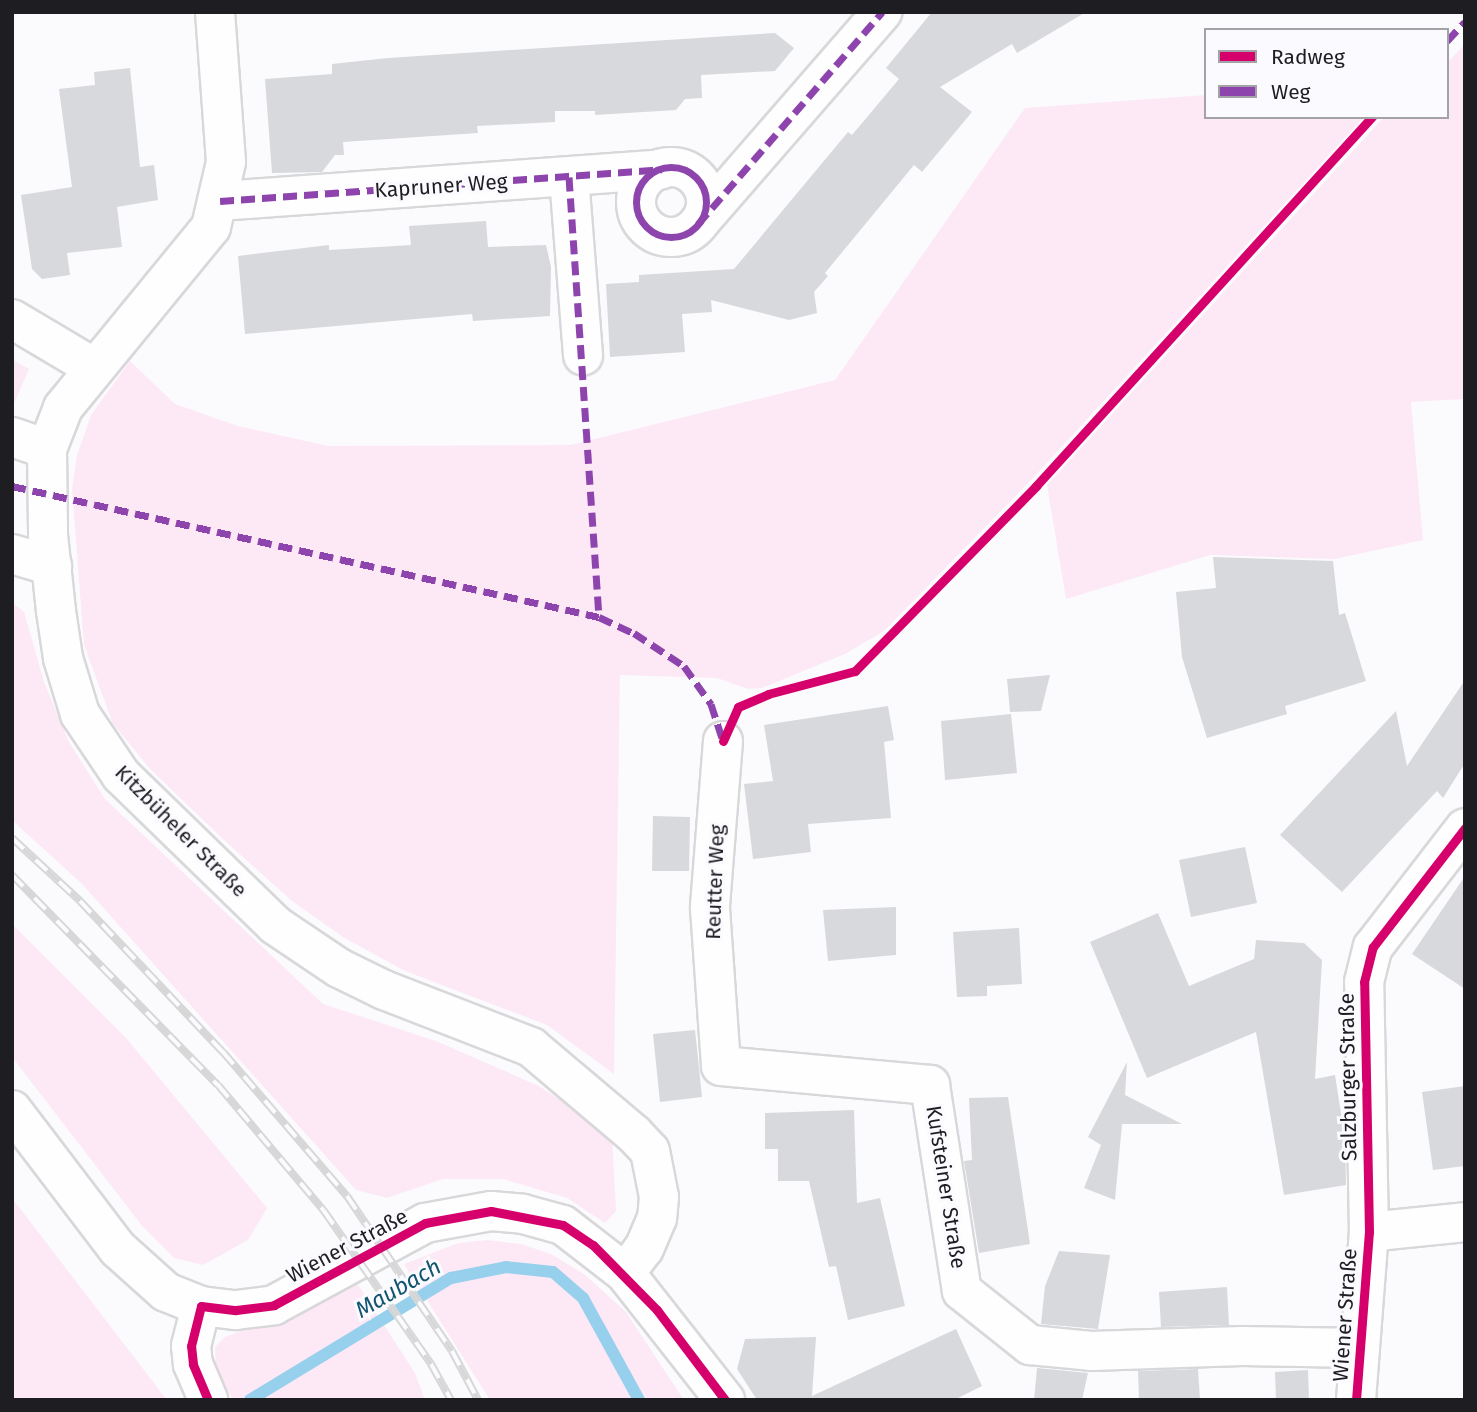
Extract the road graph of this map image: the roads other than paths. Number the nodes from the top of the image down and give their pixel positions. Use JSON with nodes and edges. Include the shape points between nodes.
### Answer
{"nodes":[{"id":1,"x":215,"y":12,"type":"edge"},
{"id":2,"x":882,"y":12,"type":"edge"},
{"id":3,"x":662,"y":169,"type":"junction"},
{"id":4,"x":569,"y":177,"type":"junction"},
{"id":5,"x":220,"y":201,"type":"junction"},
{"id":6,"x":698,"y":224,"type":"junction"},
{"id":7,"x":12,"y":319,"type":"edge"},
{"id":8,"x":583,"y":355,"type":"dead end"},
{"id":9,"x":93,"y":367,"type":"junction"},
{"id":10,"x":30,"y":443,"type":"edge"},
{"id":11,"x":12,"y":554,"type":"edge"},
{"id":12,"x":52,"y":566,"type":"junction"},
{"id":13,"x":723,"y":741,"type":"dead end"},
{"id":14,"x":1465,"y":828,"type":"edge"},
{"id":15,"x":721,"y":1066,"type":"joint"},
{"id":16,"x":12,"y":1110,"type":"edge"},
{"id":17,"x":1465,"y":1223,"type":"edge"},
{"id":18,"x":1369,"y":1232,"type":"junction"},
{"id":19,"x":625,"y":1273,"type":"junction"},
{"id":20,"x":201,"y":1306,"type":"junction"},
{"id":21,"x":1360,"y":1348,"type":"junction"},
{"id":22,"x":204,"y":1394,"type":"edge"},
{"id":23,"x":725,"y":1400,"type":"edge"},
{"id":24,"x":1356,"y":1400,"type":"edge"}],
"edges":[{"from":1,"to":5,"type":"street","name":"Kitzbüheler Straße","via":[[226,162]]},
{"from":2,"to":6,"type":"street"},
{"from":3,"to":4,"type":"street","name":"Kapruner Weg"},
{"from":3,"to":6,"type":"street","via":[[683,170],[700,183],[706,204]]},
{"from":3,"to":6,"type":"street","via":[[643,181],[637,191],[638,215],[645,226],[654,233],[678,237]]},
{"from":4,"to":5,"type":"street","name":"Kapruner Weg"},
{"from":4,"to":8,"type":"street"},
{"from":5,"to":9,"type":"street","name":"Kitzbüheler Straße","via":[[211,228],[150,318]]},
{"from":7,"to":9,"type":"street"},
{"from":9,"to":10,"type":"street","name":"Kitzbüheler Straße"},
{"from":10,"to":12,"type":"street","name":"Kitzbüheler Straße"},
{"from":11,"to":12,"type":"street"},
{"from":12,"to":19,"type":"street","name":"Kitzbüheler Straße","via":[[63,658],[80,714],[121,775],[206,860],[275,925],[340,968],[384,990],[531,1047],[596,1097],[650,1151],[658,1178],[657,1218],[644,1248]]},
{"from":13,"to":15,"type":"street","name":"Reutter Weg","via":[[710,908]]},
{"from":14,"to":18,"type":"street","name":"Salzburger Straße","via":[[1373,947],[1364,982]]},
{"from":15,"to":21,"type":"street","name":"Kufsteiner Straße","via":[[930,1085],[962,1291],[1030,1345],[1091,1351],[1266,1345]]},
{"from":16,"to":20,"type":"street","name":"Wiener Straße","via":[[117,1250],[166,1292]]},
{"from":17,"to":18,"type":"street","name":"Wiener Straße"},
{"from":18,"to":21,"type":"street","name":"Wiener Straße"},
{"from":19,"to":20,"type":"street","name":"Wiener Straße","via":[[563,1225],[491,1211],[425,1223],[274,1305],[236,1310]]},
{"from":19,"to":23,"type":"street","name":"Wiener Straße"},
{"from":20,"to":22,"type":"street","via":[[191,1346]]},
{"from":21,"to":24,"type":"street","name":"Wiener Straße"}]}
